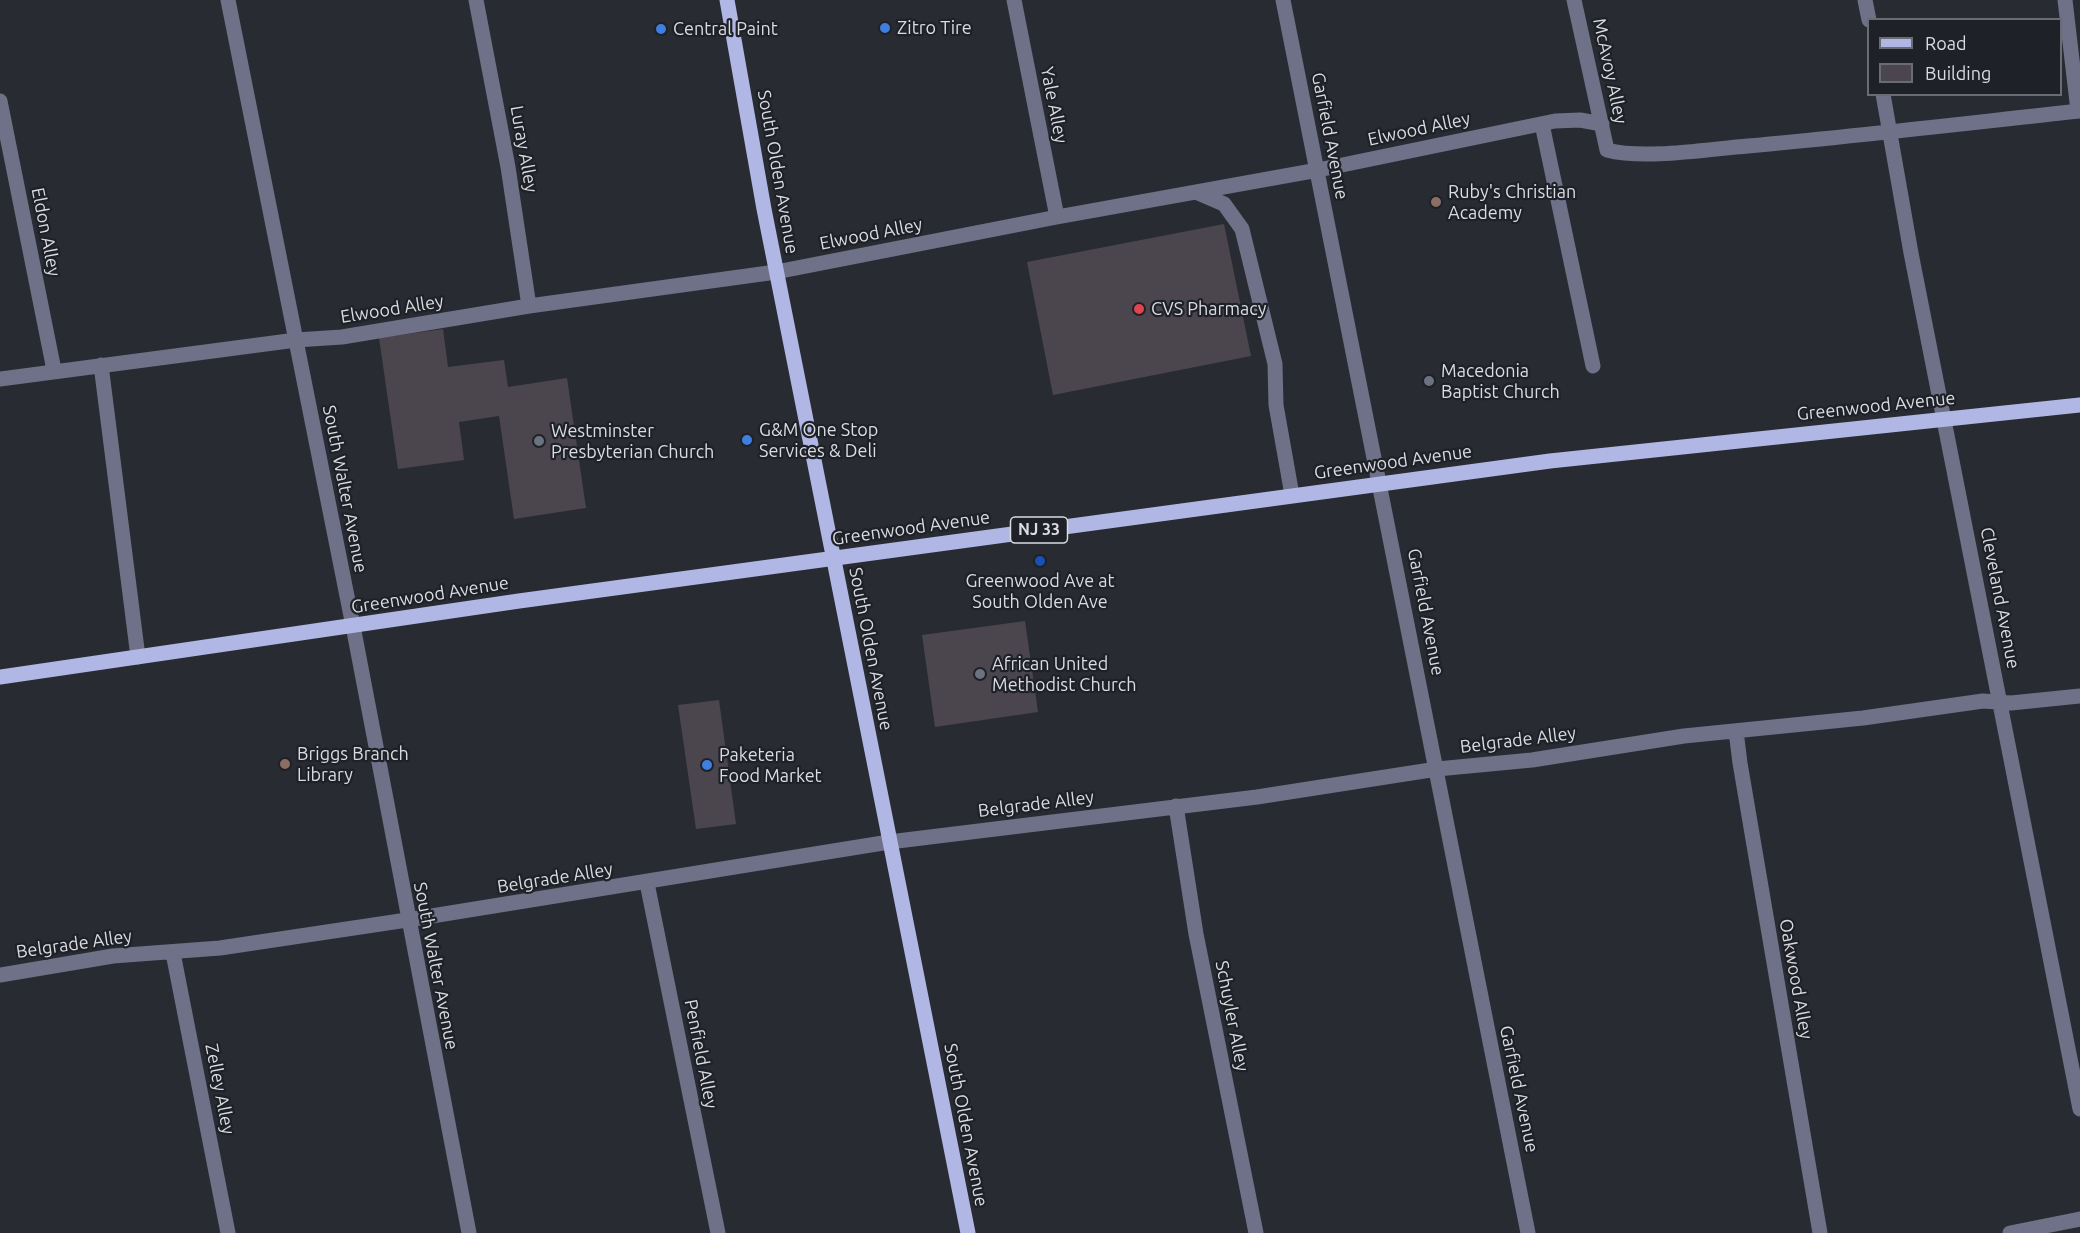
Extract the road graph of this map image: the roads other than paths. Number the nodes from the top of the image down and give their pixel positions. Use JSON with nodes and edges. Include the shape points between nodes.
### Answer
{"nodes":[{"id":1,"x":228,"y":0,"type":"edge"},
{"id":2,"x":476,"y":0,"type":"edge"},
{"id":3,"x":727,"y":0,"type":"edge"},
{"id":4,"x":1014,"y":0,"type":"edge"},
{"id":5,"x":1283,"y":0,"type":"edge"},
{"id":6,"x":1574,"y":0,"type":"edge"},
{"id":7,"x":1865,"y":0,"type":"edge"},
{"id":8,"x":2065,"y":0,"type":"edge"},
{"id":9,"x":1869,"y":18,"type":"edge"},
{"id":10,"x":1882,"y":96,"type":"edge"},
{"id":11,"x":0,"y":101,"type":"edge"},
{"id":12,"x":2079,"y":111,"type":"edge"},
{"id":13,"x":1542,"y":124,"type":"junction"},
{"id":14,"x":1602,"y":124,"type":"junction"},
{"id":15,"x":1890,"y":133,"type":"junction"},
{"id":16,"x":1318,"y":170,"type":"junction"},
{"id":17,"x":1197,"y":192,"type":"junction"},
{"id":18,"x":1057,"y":217,"type":"junction"},
{"id":19,"x":776,"y":272,"type":"junction"},
{"id":20,"x":529,"y":306,"type":"junction"},
{"id":21,"x":296,"y":340,"type":"junction"},
{"id":22,"x":101,"y":364,"type":"junction"},
{"id":23,"x":1593,"y":366,"type":"dead end"},
{"id":24,"x":54,"y":370,"type":"junction"},
{"id":25,"x":0,"y":380,"type":"edge"},
{"id":26,"x":2080,"y":405,"type":"edge"},
{"id":27,"x":1944,"y":418,"type":"junction"},
{"id":28,"x":1380,"y":483,"type":"junction"},
{"id":29,"x":1292,"y":495,"type":"junction"},
{"id":30,"x":833,"y":558,"type":"junction"},
{"id":31,"x":353,"y":626,"type":"junction"},
{"id":32,"x":138,"y":657,"type":"junction"},
{"id":33,"x":0,"y":677,"type":"edge"},
{"id":34,"x":2080,"y":696,"type":"edge"},
{"id":35,"x":2001,"y":702,"type":"junction"},
{"id":36,"x":1737,"y":731,"type":"junction"},
{"id":37,"x":1437,"y":769,"type":"junction"},
{"id":38,"x":1176,"y":806,"type":"junction"},
{"id":39,"x":889,"y":842,"type":"junction"},
{"id":40,"x":647,"y":883,"type":"junction"},
{"id":41,"x":407,"y":920,"type":"junction"},
{"id":42,"x":173,"y":953,"type":"junction"},
{"id":43,"x":0,"y":975,"type":"edge"},
{"id":44,"x":2080,"y":1109,"type":"edge"},
{"id":45,"x":2080,"y":1219,"type":"edge"},
{"id":46,"x":228,"y":1233,"type":"edge"},
{"id":47,"x":469,"y":1233,"type":"edge"},
{"id":48,"x":718,"y":1233,"type":"edge"},
{"id":49,"x":968,"y":1233,"type":"edge"},
{"id":50,"x":1256,"y":1233,"type":"edge"},
{"id":51,"x":1528,"y":1233,"type":"edge"},
{"id":52,"x":1820,"y":1233,"type":"edge"},
{"id":53,"x":2010,"y":1233,"type":"edge"}],
"edges":[{"from":1,"to":21,"type":"street","name":"South Walter Avenue"},
{"from":2,"to":20,"type":"street","name":"Luray Alley","via":[[508,167]]},
{"from":3,"to":19,"type":"main road","name":"South Olden Avenue"},
{"from":4,"to":18,"type":"street","name":"Yale Alley"},
{"from":5,"to":16,"type":"street","name":"Garfield Avenue"},
{"from":6,"to":14,"type":"street","name":"McAvoy Alley"},
{"from":7,"to":9,"type":"street"},
{"from":8,"to":12,"type":"street"},
{"from":10,"to":15,"type":"street","name":"Cleveland Avenue"},
{"from":11,"to":24,"type":"street","name":"Eldon Alley"},
{"from":12,"to":15,"type":"street"},
{"from":13,"to":14,"type":"street","name":"Elwood Alley","via":[[1580,120]]},
{"from":13,"to":16,"type":"street","name":"Elwood Alley"},
{"from":13,"to":23,"type":"street"},
{"from":14,"to":15,"type":"street","name":"McAvoy Alley","via":[[1607,150],[1621,154]]},
{"from":15,"to":27,"type":"street","name":"Cleveland Avenue"},
{"from":16,"to":17,"type":"street","name":"Elwood Alley"},
{"from":16,"to":28,"type":"street","name":"Garfield Avenue"},
{"from":17,"to":18,"type":"street","name":"Elwood Alley"},
{"from":17,"to":29,"type":"street","via":[[1224,204],[1242,229],[1275,364],[1276,405]]},
{"from":18,"to":19,"type":"street","name":"Elwood Alley"},
{"from":19,"to":20,"type":"street","name":"Elwood Alley"},
{"from":19,"to":30,"type":"main road","name":"South Olden Avenue"},
{"from":20,"to":21,"type":"street","name":"Elwood Alley","via":[[342,337]]},
{"from":21,"to":22,"type":"street","name":"Elwood Alley"},
{"from":21,"to":31,"type":"street","name":"South Walter Avenue"},
{"from":22,"to":24,"type":"street","name":"Elwood Alley"},
{"from":22,"to":32,"type":"street"},
{"from":24,"to":25,"type":"street","name":"Elwood Alley"},
{"from":26,"to":27,"type":"main road","name":"Greenwood Avenue","number":"NJ 33"},
{"from":27,"to":28,"type":"main road","name":"Greenwood Avenue","number":"NJ 33"},
{"from":27,"to":35,"type":"street","name":"Cleveland Avenue"},
{"from":28,"to":29,"type":"main road","name":"Greenwood Avenue","number":"NJ 33"},
{"from":28,"to":37,"type":"street","name":"Garfield Avenue"},
{"from":29,"to":30,"type":"main road","name":"Greenwood Avenue","number":"NJ 33"},
{"from":30,"to":31,"type":"main road","name":"Greenwood Avenue","number":"NJ 33"},
{"from":30,"to":39,"type":"main road","name":"South Olden Avenue"},
{"from":31,"to":32,"type":"main road","name":"Greenwood Avenue","number":"NJ 33"},
{"from":31,"to":41,"type":"street","name":"South Walter Avenue"},
{"from":32,"to":33,"type":"main road","name":"Greenwood Avenue","number":"NJ 33"},
{"from":34,"to":35,"type":"street","name":"Belgrade Alley"},
{"from":35,"to":36,"type":"street","name":"Belgrade Alley"},
{"from":35,"to":44,"type":"street","name":"Cleveland Avenue"},
{"from":36,"to":37,"type":"street","name":"Belgrade Alley","via":[[1532,760]]},
{"from":36,"to":52,"type":"street","name":"Oakwood Alley"},
{"from":37,"to":38,"type":"street","name":"Belgrade Alley"},
{"from":37,"to":51,"type":"street","name":"Garfield Avenue"},
{"from":38,"to":39,"type":"street","name":"Belgrade Alley"},
{"from":38,"to":50,"type":"street","name":"Schuyler Alley","via":[[1196,934]]},
{"from":39,"to":40,"type":"street","name":"Belgrade Alley"},
{"from":39,"to":49,"type":"main road","name":"South Olden Avenue"},
{"from":40,"to":41,"type":"street","name":"Belgrade Alley"},
{"from":40,"to":48,"type":"street","name":"Penfield Alley"},
{"from":41,"to":42,"type":"street","name":"Belgrade Alley"},
{"from":41,"to":47,"type":"street","name":"South Walter Avenue"},
{"from":42,"to":43,"type":"street","name":"Belgrade Alley","via":[[113,956]]},
{"from":42,"to":46,"type":"street","name":"Zelley Alley"},
{"from":45,"to":53,"type":"street"}]}
